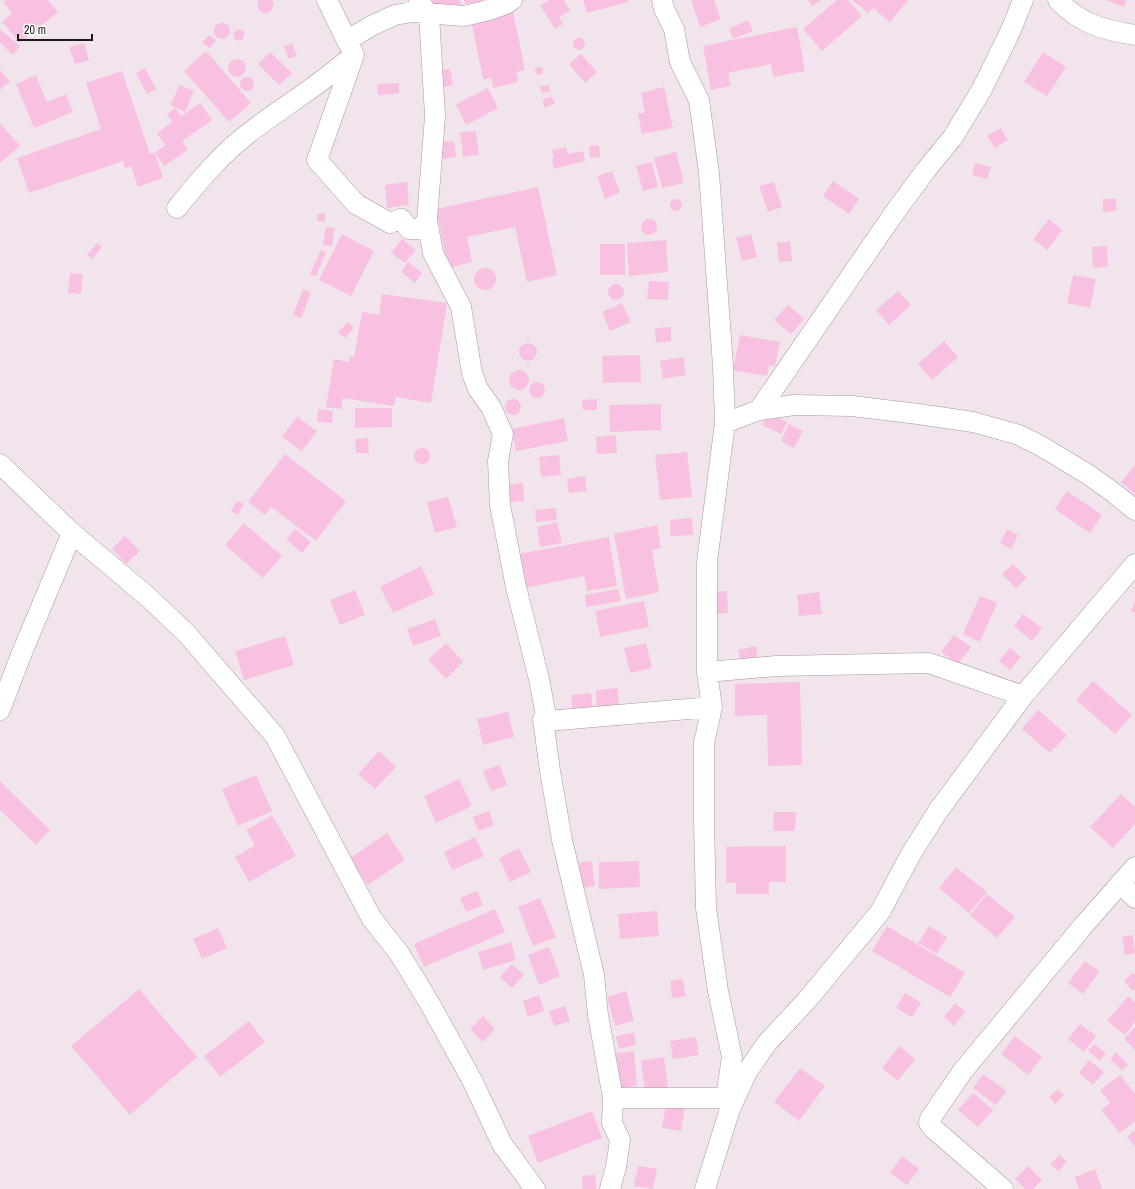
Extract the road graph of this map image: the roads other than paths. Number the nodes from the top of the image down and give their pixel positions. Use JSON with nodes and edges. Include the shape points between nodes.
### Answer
{"nodes":[{"id":1,"x":327,"y":0,"type":"edge"},
{"id":2,"x":512,"y":0,"type":"edge"},
{"id":3,"x":662,"y":0,"type":"edge"},
{"id":4,"x":1023,"y":0,"type":"edge"},
{"id":5,"x":1058,"y":0,"type":"edge"},
{"id":6,"x":424,"y":7,"type":"edge"},
{"id":7,"x":1135,"y":35,"type":"edge"},
{"id":8,"x":351,"y":47,"type":"junction"},
{"id":9,"x":177,"y":208,"type":"dead end"},
{"id":10,"x":427,"y":220,"type":"junction"},
{"id":11,"x":759,"y":410,"type":"junction"},
{"id":12,"x":725,"y":423,"type":"junction"},
{"id":13,"x":0,"y":464,"type":"edge"},
{"id":14,"x":1135,"y":510,"type":"edge"},
{"id":15,"x":72,"y":534,"type":"junction"},
{"id":16,"x":1135,"y":564,"type":"edge"},
{"id":17,"x":707,"y":672,"type":"junction"},
{"id":18,"x":1023,"y":696,"type":"junction"},
{"id":19,"x":712,"y":707,"type":"junction"},
{"id":20,"x":0,"y":710,"type":"edge"},
{"id":21,"x":547,"y":721,"type":"junction"},
{"id":22,"x":1135,"y":867,"type":"edge"},
{"id":23,"x":1120,"y":883,"type":"junction"},
{"id":24,"x":1135,"y":898,"type":"edge"},
{"id":25,"x":613,"y":1098,"type":"junction"},
{"id":26,"x":728,"y":1103,"type":"junction"},
{"id":27,"x":536,"y":1189,"type":"edge"},
{"id":28,"x":610,"y":1189,"type":"edge"},
{"id":29,"x":705,"y":1189,"type":"edge"},
{"id":30,"x":1003,"y":1189,"type":"edge"}],
"edges":[{"from":1,"to":8,"type":"street"},
{"from":2,"to":6,"type":"street","via":[[489,10],[464,16]]},
{"from":3,"to":12,"type":"street","via":[[674,29],[680,62],[699,100],[709,173],[718,280]]},
{"from":4,"to":11,"type":"street","via":[[986,82],[953,137],[895,212]]},
{"from":5,"to":7,"type":"street","via":[[1072,13],[1094,25]]},
{"from":6,"to":8,"type":"street","via":[[371,26]]},
{"from":6,"to":10,"type":"street","via":[[435,116]]},
{"from":8,"to":9,"type":"street","via":[[333,73],[229,149]]},
{"from":8,"to":10,"type":"street","via":[[317,160],[356,204],[390,223],[401,218],[409,229],[420,228]]},
{"from":10,"to":21,"type":"street","via":[[433,252],[461,307],[474,381],[491,407],[502,434],[498,461],[500,505]]},
{"from":11,"to":12,"type":"street"},
{"from":11,"to":14,"type":"street","via":[[794,405],[852,406],[972,422],[995,428],[1041,446],[1088,475]]},
{"from":12,"to":17,"type":"street","via":[[707,562]]},
{"from":13,"to":15,"type":"street"},
{"from":15,"to":20,"type":"street","via":[[20,655]]},
{"from":15,"to":27,"type":"street","via":[[148,597],[187,634],[275,736],[372,919],[399,954],[430,1004],[473,1082],[502,1144]]},
{"from":16,"to":18,"type":"street"},
{"from":17,"to":18,"type":"street","via":[[776,666],[929,664]]},
{"from":17,"to":19,"type":"street"},
{"from":18,"to":26,"type":"street","via":[[938,811],[911,854],[880,912],[807,1000],[767,1042]]},
{"from":19,"to":21,"type":"street"},
{"from":19,"to":26,"type":"street","via":[[704,743],[706,908],[717,984],[732,1057]]},
{"from":21,"to":25,"type":"street","via":[[543,719],[562,840],[594,974],[598,1015]]},
{"from":22,"to":23,"type":"street"},
{"from":23,"to":24,"type":"street"},
{"from":23,"to":30,"type":"street","via":[[962,1072],[930,1119],[929,1123],[934,1129]]},
{"from":25,"to":26,"type":"street"},
{"from":25,"to":28,"type":"street","via":[[612,1123],[620,1140]]},
{"from":26,"to":29,"type":"street"}]}
